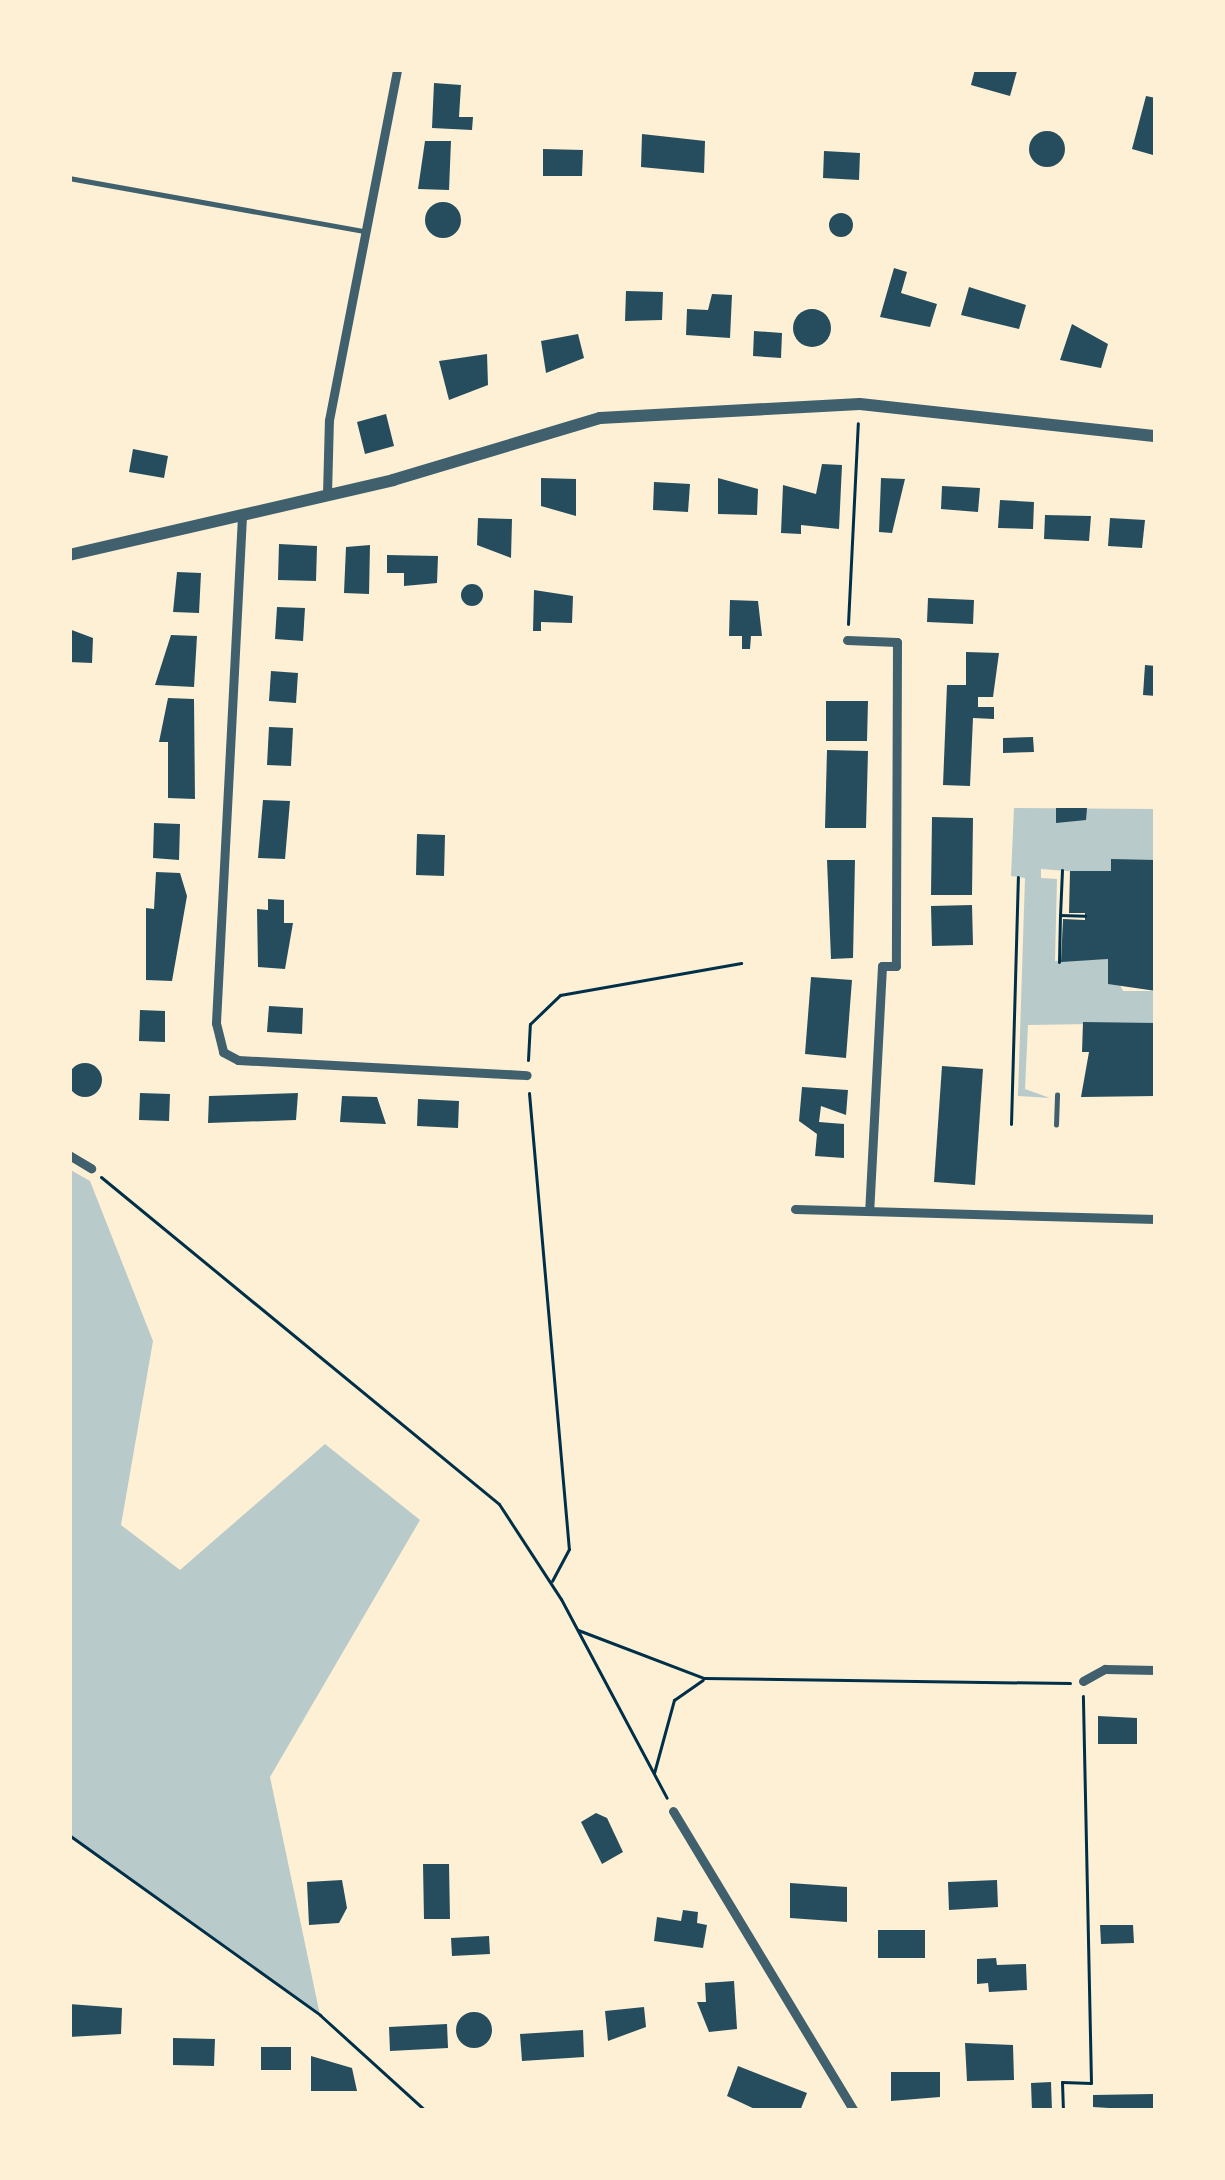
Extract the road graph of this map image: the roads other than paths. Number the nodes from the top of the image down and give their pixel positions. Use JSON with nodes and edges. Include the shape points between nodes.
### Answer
{"nodes":[{"id":1,"x":397,"y":69,"type":"edge"},
{"id":2,"x":69,"y":178,"type":"edge"},
{"id":3,"x":365,"y":231,"type":"junction"},
{"id":4,"x":1156,"y":436,"type":"edge"},
{"id":5,"x":327,"y":494,"type":"junction"},
{"id":6,"x":242,"y":516,"type":"junction"},
{"id":7,"x":69,"y":555,"type":"edge"},
{"id":8,"x":848,"y":640,"type":"road end"},
{"id":9,"x":527,"y":1076,"type":"road end"},
{"id":10,"x":1057,"y":1095,"type":"dead end"},
{"id":11,"x":1056,"y":1125,"type":"dead end"},
{"id":12,"x":69,"y":1154,"type":"edge"},
{"id":13,"x":91,"y":1168,"type":"road end"},
{"id":14,"x":795,"y":1210,"type":"dead end"},
{"id":15,"x":869,"y":1210,"type":"junction"},
{"id":16,"x":1156,"y":1220,"type":"edge"},
{"id":17,"x":1156,"y":1670,"type":"edge"},
{"id":18,"x":1083,"y":1681,"type":"road end"},
{"id":19,"x":673,"y":1811,"type":"road end"},
{"id":20,"x":854,"y":2111,"type":"edge"}],
"edges":[{"from":1,"to":3,"type":"street"},
{"from":2,"to":3,"type":"lane"},
{"from":3,"to":5,"type":"street","via":[[326,439]]},
{"from":4,"to":5,"type":"street","via":[[860,404],[600,418]]},
{"from":5,"to":6,"type":"street"},
{"from":6,"to":7,"type":"street"},
{"from":6,"to":9,"type":"street","via":[[216,1023],[224,1052],[238,1060]]},
{"from":8,"to":15,"type":"street","via":[[897,643],[896,966],[882,966]]},
{"from":10,"to":11,"type":"lane"},
{"from":12,"to":13,"type":"street"},
{"from":14,"to":15,"type":"street"},
{"from":15,"to":16,"type":"street"},
{"from":17,"to":18,"type":"street","via":[[1105,1669]]},
{"from":19,"to":20,"type":"street"}]}
